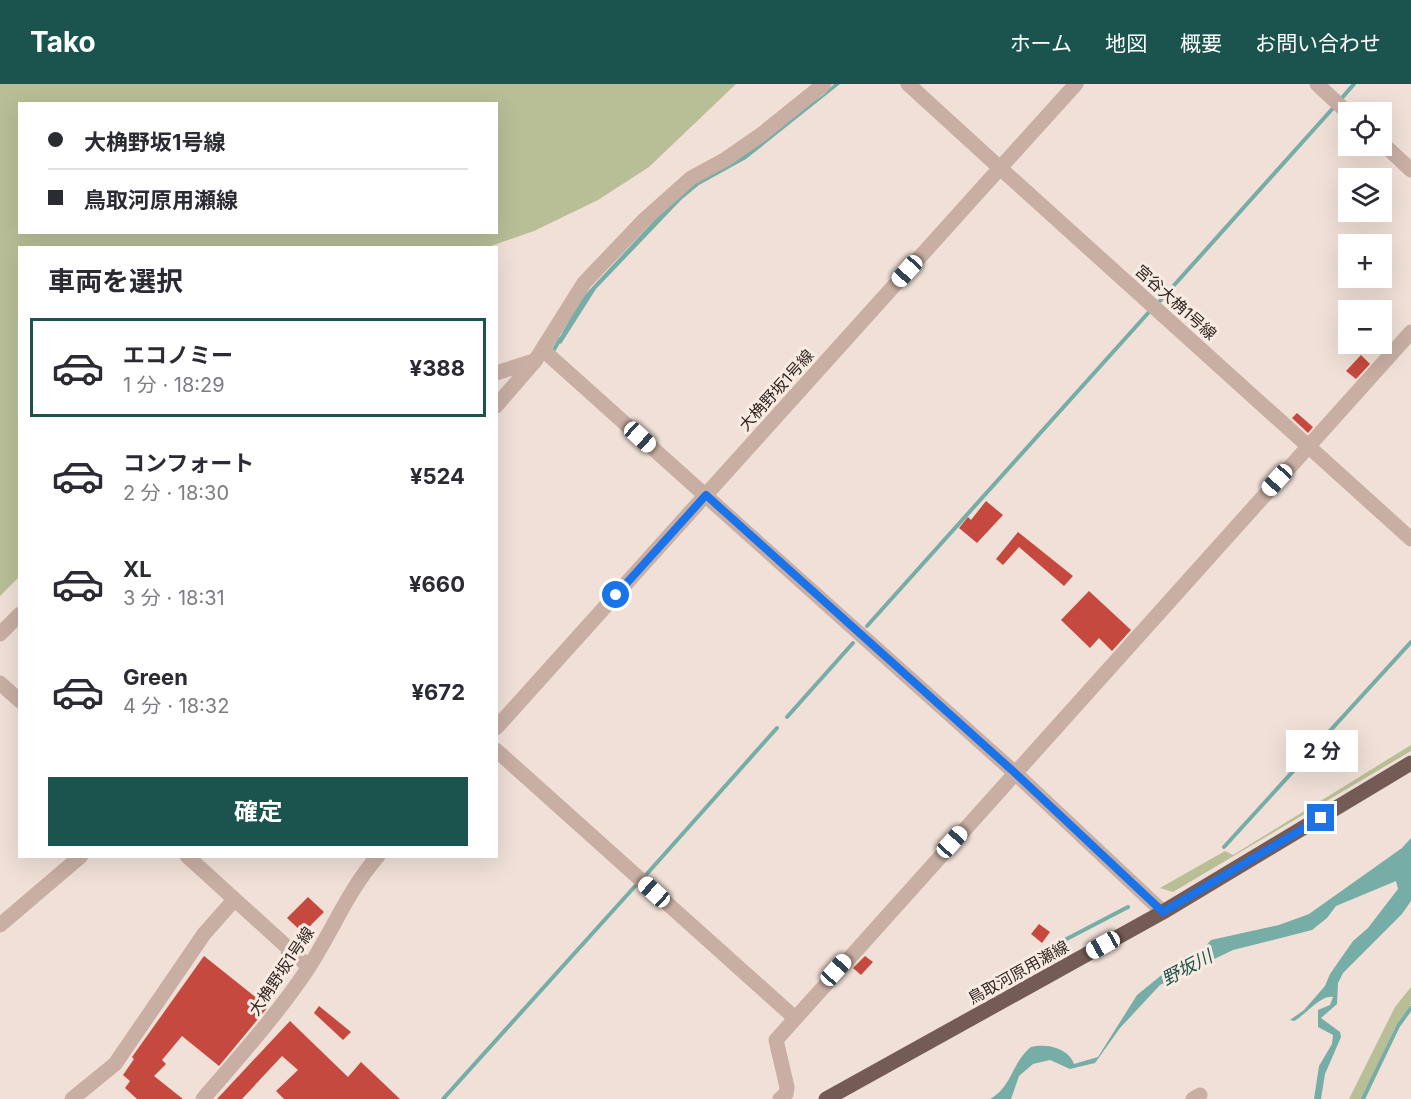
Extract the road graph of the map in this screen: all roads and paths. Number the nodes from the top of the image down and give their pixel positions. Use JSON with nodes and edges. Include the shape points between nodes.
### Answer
{"nodes":[{"id":1,"x":824,"y":84,"type":"edge"},
{"id":2,"x":908,"y":84,"type":"edge"},
{"id":3,"x":1076,"y":84,"type":"edge"},
{"id":4,"x":1317,"y":84,"type":"edge"},
{"id":5,"x":1338,"y":104,"type":"edge"},
{"id":6,"x":1392,"y":152,"type":"edge"},
{"id":7,"x":1000,"y":168,"type":"junction"},
{"id":8,"x":1411,"y":170,"type":"edge"},
{"id":9,"x":1411,"y":332,"type":"edge"},
{"id":10,"x":539,"y":355,"type":"junction"},
{"id":11,"x":498,"y":372,"type":"edge"},
{"id":12,"x":498,"y":404,"type":"edge"},
{"id":13,"x":1308,"y":445,"type":"junction"},
{"id":14,"x":706,"y":495,"type":"junction"},
{"id":15,"x":1411,"y":539,"type":"edge"},
{"id":16,"x":18,"y":616,"type":"edge"},
{"id":17,"x":0,"y":634,"type":"edge"},
{"id":18,"x":0,"y":683,"type":"edge"},
{"id":19,"x":18,"y":699,"type":"edge"},
{"id":20,"x":498,"y":726,"type":"edge"},
{"id":21,"x":498,"y":752,"type":"edge"},
{"id":22,"x":1411,"y":763,"type":"edge"},
{"id":23,"x":1014,"y":772,"type":"junction"},
{"id":24,"x":79,"y":858,"type":"edge"},
{"id":25,"x":189,"y":858,"type":"edge"},
{"id":26,"x":376,"y":858,"type":"edge"},
{"id":27,"x":234,"y":900,"type":"junction"},
{"id":28,"x":1163,"y":912,"type":"junction"},
{"id":29,"x":0,"y":925,"type":"edge"},
{"id":30,"x":309,"y":967,"type":"junction"},
{"id":31,"x":795,"y":1018,"type":"junction"},
{"id":32,"x":72,"y":1099,"type":"edge"},
{"id":33,"x":203,"y":1099,"type":"edge"},
{"id":34,"x":780,"y":1099,"type":"edge"},
{"id":35,"x":826,"y":1099,"type":"edge"}],
"edges":[{"from":1,"to":10,"type":"street","via":[[762,134],[672,193],[584,283]]},
{"from":2,"to":7,"type":"street"},
{"from":3,"to":7,"type":"street"},
{"from":4,"to":5,"type":"street"},
{"from":6,"to":8,"type":"street"},
{"from":7,"to":13,"type":"street","name":"宮谷大桷1号線"},
{"from":7,"to":14,"type":"street","name":"大桷野坂1号線"},
{"from":9,"to":13,"type":"street"},
{"from":10,"to":11,"type":"street"},
{"from":10,"to":12,"type":"street"},
{"from":10,"to":14,"type":"street"},
{"from":13,"to":15,"type":"street","name":"宮谷大桷1号線"},
{"from":13,"to":23,"type":"street"},
{"from":14,"to":20,"type":"street","name":"大桷野坂1号線"},
{"from":14,"to":23,"type":"street"},
{"from":16,"to":17,"type":"street"},
{"from":18,"to":19,"type":"street"},
{"from":21,"to":31,"type":"street"},
{"from":22,"to":28,"type":"main road","name":"鳥取河原用瀬線"},
{"from":23,"to":28,"type":"street"},
{"from":23,"to":31,"type":"street"},
{"from":24,"to":29,"type":"street"},
{"from":25,"to":27,"type":"street"},
{"from":26,"to":30,"type":"street","name":"大桷野坂1号線","via":[[362,874]]},
{"from":27,"to":30,"type":"street"},
{"from":27,"to":32,"type":"street","via":[[204,934],[115,1064]]},
{"from":28,"to":35,"type":"main road","name":"鳥取河原用瀬線"},
{"from":30,"to":33,"type":"street","name":"大桷野坂1号線","via":[[279,1011]]},
{"from":31,"to":34,"type":"street","via":[[776,1040],[788,1088]]}]}
